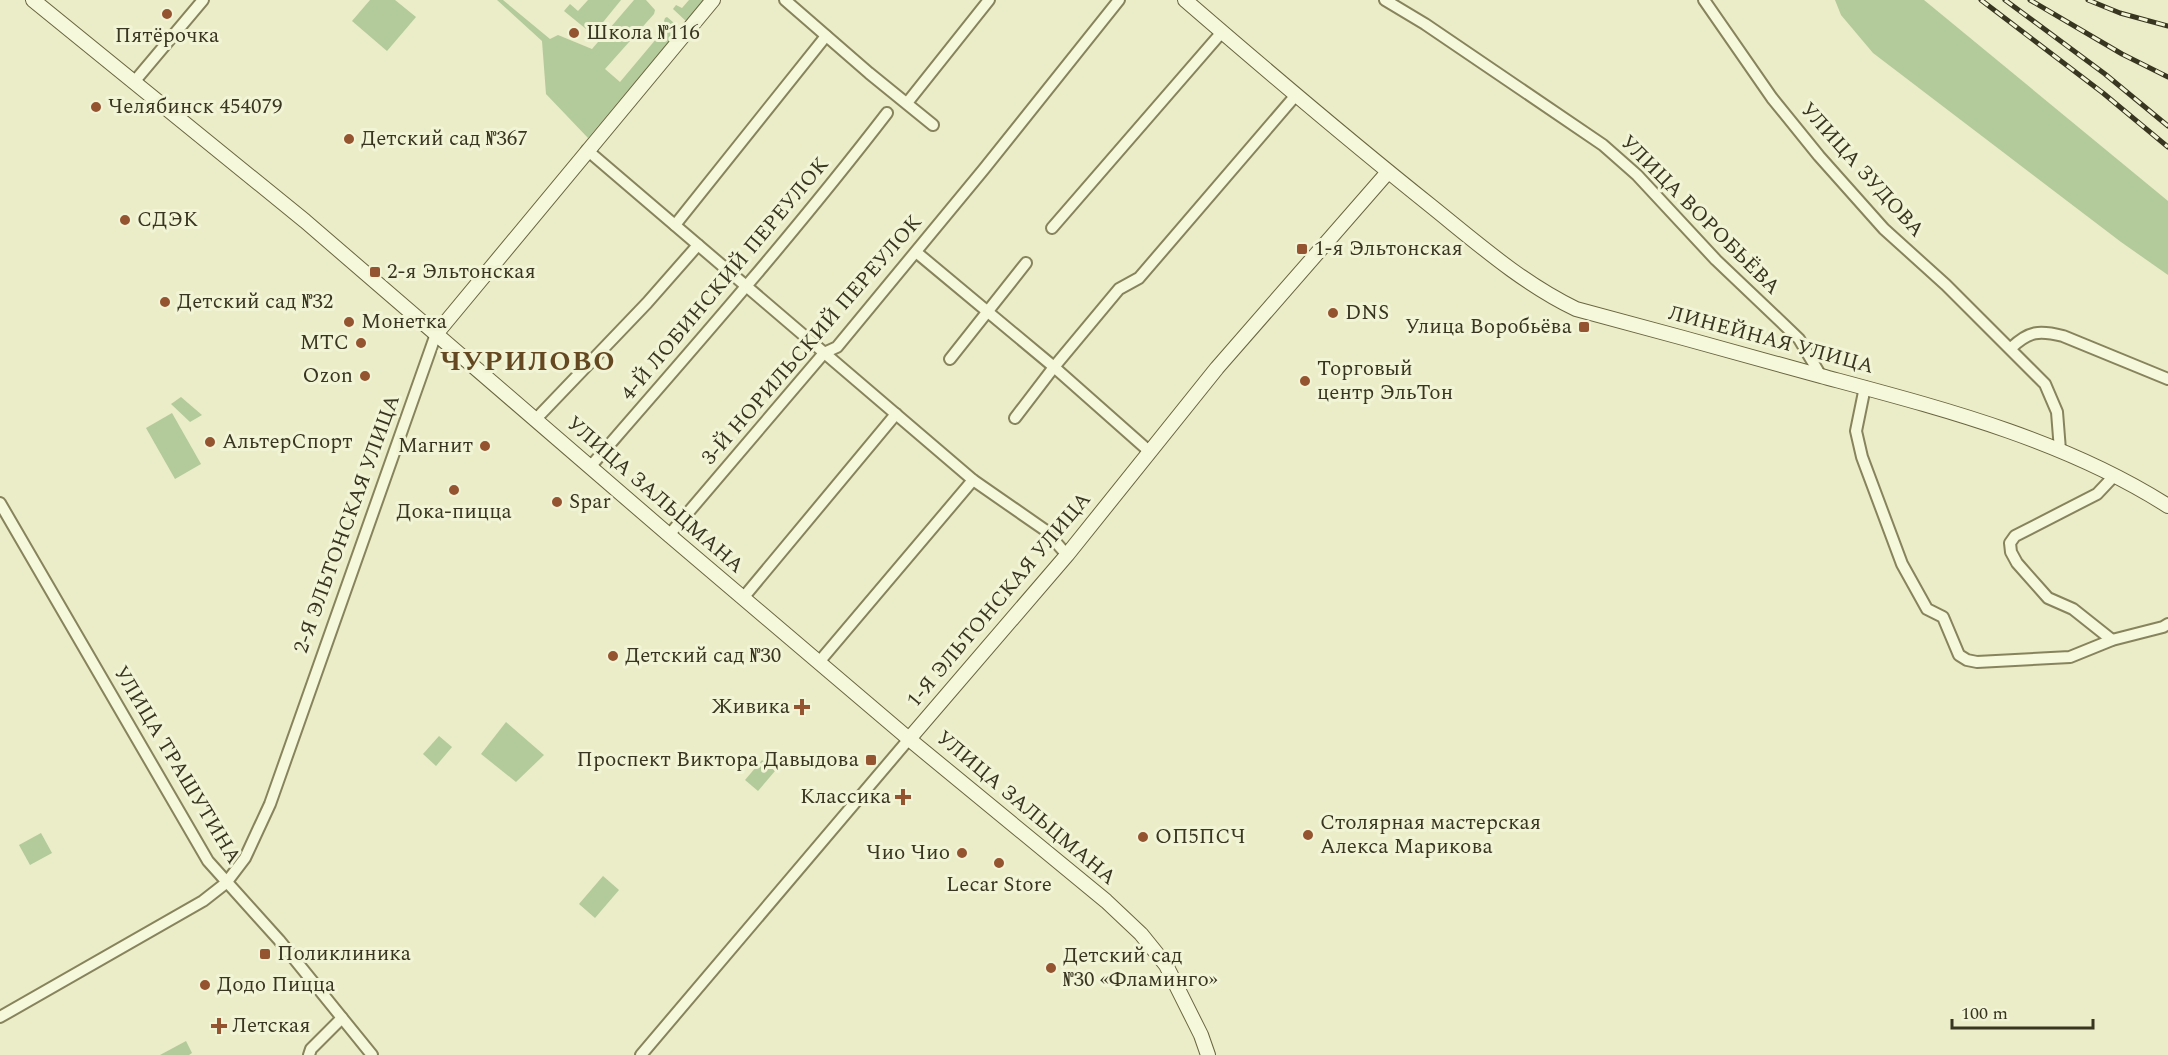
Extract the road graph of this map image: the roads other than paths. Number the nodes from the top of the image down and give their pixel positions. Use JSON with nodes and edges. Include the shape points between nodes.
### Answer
{"nodes":[{"id":1,"x":33,"y":0,"type":"edge"},
{"id":2,"x":203,"y":0,"type":"edge"},
{"id":3,"x":713,"y":0,"type":"edge"},
{"id":4,"x":785,"y":0,"type":"edge"},
{"id":5,"x":988,"y":0,"type":"edge"},
{"id":6,"x":1119,"y":0,"type":"edge"},
{"id":7,"x":1185,"y":0,"type":"edge"},
{"id":8,"x":1385,"y":0,"type":"edge"},
{"id":9,"x":1704,"y":0,"type":"edge"},
{"id":10,"x":1222,"y":32,"type":"junction"},
{"id":11,"x":826,"y":36,"type":"junction"},
{"id":12,"x":134,"y":82,"type":"junction"},
{"id":13,"x":1296,"y":95,"type":"junction"},
{"id":14,"x":907,"y":103,"type":"junction"},
{"id":15,"x":887,"y":113,"type":"dead end"},
{"id":16,"x":933,"y":125,"type":"dead end"},
{"id":17,"x":587,"y":150,"type":"junction"},
{"id":18,"x":1389,"y":172,"type":"junction"},
{"id":19,"x":675,"y":225,"type":"junction"},
{"id":20,"x":1052,"y":228,"type":"dead end"},
{"id":21,"x":698,"y":245,"type":"junction"},
{"id":22,"x":916,"y":252,"type":"junction"},
{"id":23,"x":1026,"y":263,"type":"dead end"},
{"id":24,"x":747,"y":287,"type":"junction"},
{"id":25,"x":988,"y":310,"type":"junction"},
{"id":26,"x":436,"y":334,"type":"junction"},
{"id":27,"x":2011,"y":348,"type":"junction"},
{"id":28,"x":824,"y":353,"type":"junction"},
{"id":29,"x":950,"y":359,"type":"dead end"},
{"id":30,"x":1054,"y":367,"type":"junction"},
{"id":31,"x":1821,"y":376,"type":"junction"},
{"id":32,"x":2168,"y":379,"type":"edge"},
{"id":33,"x":1865,"y":387,"type":"junction"},
{"id":34,"x":896,"y":414,"type":"junction"},
{"id":35,"x":1015,"y":418,"type":"dead end"},
{"id":36,"x":535,"y":420,"type":"junction"},
{"id":37,"x":2060,"y":450,"type":"junction"},
{"id":38,"x":1150,"y":452,"type":"junction"},
{"id":39,"x":590,"y":467,"type":"junction"},
{"id":40,"x":2114,"y":476,"type":"junction"},
{"id":41,"x":973,"y":480,"type":"junction"},
{"id":42,"x":0,"y":503,"type":"edge"},
{"id":43,"x":2168,"y":506,"type":"edge"},
{"id":44,"x":669,"y":536,"type":"junction"},
{"id":45,"x":1067,"y":555,"type":"junction"},
{"id":46,"x":743,"y":598,"type":"junction"},
{"id":47,"x":2168,"y":624,"type":"edge"},
{"id":48,"x":2112,"y":640,"type":"junction"},
{"id":49,"x":819,"y":662,"type":"junction"},
{"id":50,"x":909,"y":739,"type":"junction"},
{"id":51,"x":226,"y":883,"type":"junction"},
{"id":52,"x":0,"y":1017,"type":"edge"},
{"id":53,"x":342,"y":1018,"type":"junction"},
{"id":54,"x":309,"y":1055,"type":"edge"},
{"id":55,"x":372,"y":1055,"type":"edge"},
{"id":56,"x":641,"y":1055,"type":"edge"},
{"id":57,"x":1208,"y":1055,"type":"edge"}],
"edges":[{"from":1,"to":12,"type":"street","name":"УЛИЦА ЗАЛЬЦМАНА"},
{"from":2,"to":12,"type":"street"},
{"from":3,"to":17,"type":"street","name":"2-Я ЭЛЬТОНСКАЯ УЛИЦА"},
{"from":4,"to":11,"type":"street"},
{"from":5,"to":14,"type":"street"},
{"from":6,"to":22,"type":"street","name":"3-Й НОРИЛЬСКИЙ ПЕРЕУЛОК"},
{"from":7,"to":10,"type":"street","name":"ЛИНЕЙНАЯ УЛИЦА"},
{"from":8,"to":31,"type":"street","name":"УЛИЦА ВОРОБЬЁВА","via":[[1603,145],[1800,339]]},
{"from":9,"to":27,"type":"street","name":"УЛИЦА ЗУДОВА","via":[[1772,98],[1819,156],[1884,229]]},
{"from":10,"to":13,"type":"street","name":"ЛИНЕЙНАЯ УЛИЦА"},
{"from":10,"to":20,"type":"street"},
{"from":11,"to":14,"type":"street"},
{"from":11,"to":19,"type":"street"},
{"from":12,"to":26,"type":"street","name":"УЛИЦА ЗАЛЬЦМАНА","via":[[297,213]]},
{"from":13,"to":18,"type":"street","name":"ЛИНЕЙНАЯ УЛИЦА"},
{"from":13,"to":30,"type":"street","via":[[1139,278],[1119,289]]},
{"from":14,"to":16,"type":"street"},
{"from":15,"to":24,"type":"street","name":"4-Й ЛОБИНСКИЙ ПЕРЕУЛОК"},
{"from":17,"to":19,"type":"street"},
{"from":17,"to":26,"type":"street","name":"2-Я ЭЛЬТОНСКАЯ УЛИЦА"},
{"from":18,"to":31,"type":"street","name":"ЛИНЕЙНАЯ УЛИЦА","via":[[1550,297],[1576,309]]},
{"from":18,"to":38,"type":"street","name":"1-Я ЭЛЬТОНСКАЯ УЛИЦА","via":[[1217,368]]},
{"from":19,"to":21,"type":"street"},
{"from":21,"to":24,"type":"street"},
{"from":21,"to":36,"type":"street"},
{"from":22,"to":25,"type":"street"},
{"from":22,"to":28,"type":"street","name":"3-Й НОРИЛЬСКИЙ ПЕРЕУЛОК","via":[[837,347]]},
{"from":23,"to":25,"type":"street"},
{"from":24,"to":28,"type":"street"},
{"from":24,"to":39,"type":"street","name":"4-Й ЛОБИНСКИЙ ПЕРЕУЛОК"},
{"from":25,"to":29,"type":"street"},
{"from":25,"to":30,"type":"street"},
{"from":26,"to":36,"type":"street","name":"УЛИЦА ЗАЛЬЦМАНА"},
{"from":26,"to":51,"type":"street","name":"2-Я ЭЛЬТОНСКАЯ УЛИЦА","via":[[270,804],[245,858]]},
{"from":27,"to":32,"type":"street","via":[[2025,337],[2045,331]]},
{"from":27,"to":37,"type":"street","name":"УЛИЦА ЗУДОВА","via":[[2045,384],[2057,412]]},
{"from":28,"to":34,"type":"street"},
{"from":28,"to":44,"type":"street","name":"3-Й НОРИЛЬСКИЙ ПЕРЕУЛОК"},
{"from":30,"to":35,"type":"street"},
{"from":30,"to":38,"type":"street"},
{"from":31,"to":33,"type":"street","name":"ЛИНЕЙНАЯ УЛИЦА"},
{"from":33,"to":37,"type":"street","name":"ЛИНЕЙНАЯ УЛИЦА","via":[[2003,428]]},
{"from":33,"to":48,"type":"street","via":[[1856,431],[1862,457],[1902,564],[1927,609],[1943,617],[1959,655],[1977,662],[2070,657]]},
{"from":34,"to":41,"type":"street"},
{"from":34,"to":46,"type":"street"},
{"from":36,"to":39,"type":"street","name":"УЛИЦА ЗАЛЬЦМАНА"},
{"from":37,"to":40,"type":"street","name":"ЛИНЕЙНАЯ УЛИЦА"},
{"from":38,"to":45,"type":"street","name":"1-Я ЭЛЬТОНСКАЯ УЛИЦА"},
{"from":39,"to":44,"type":"street","name":"УЛИЦА ЗАЛЬЦМАНА"},
{"from":40,"to":43,"type":"street","name":"ЛИНЕЙНАЯ УЛИЦА"},
{"from":40,"to":48,"type":"street","via":[[2097,494],[2015,536],[2010,543],[2017,563],[2048,598],[2073,609]]},
{"from":41,"to":45,"type":"street","via":[[1045,530]]},
{"from":41,"to":49,"type":"street"},
{"from":42,"to":51,"type":"street","name":"УЛИЦА ТРАШУТИНА","via":[[208,861]]},
{"from":44,"to":46,"type":"street","name":"УЛИЦА ЗАЛЬЦМАНА"},
{"from":45,"to":50,"type":"street","name":"1-Я ЭЛЬТОНСКАЯ УЛИЦА"},
{"from":46,"to":49,"type":"street","name":"УЛИЦА ЗАЛЬЦМАНА"},
{"from":47,"to":48,"type":"street"},
{"from":49,"to":50,"type":"street","name":"УЛИЦА ЗАЛЬЦМАНА"},
{"from":50,"to":56,"type":"street","name":"1-Я ЭЛЬТОНСКАЯ УЛИЦА"},
{"from":50,"to":57,"type":"street","name":"УЛИЦА ЗАЛЬЦМАНА","via":[[1141,934],[1166,965]]},
{"from":51,"to":52,"type":"street","name":"2-Я ЭЛЬТОНСКАЯ УЛИЦА","via":[[203,901]]},
{"from":51,"to":53,"type":"street","name":"УЛИЦА ТРАШУТИНА","via":[[279,940]]},
{"from":53,"to":54,"type":"street"},
{"from":53,"to":55,"type":"street","name":"УЛИЦА ТРАШУТИНА"}]}
